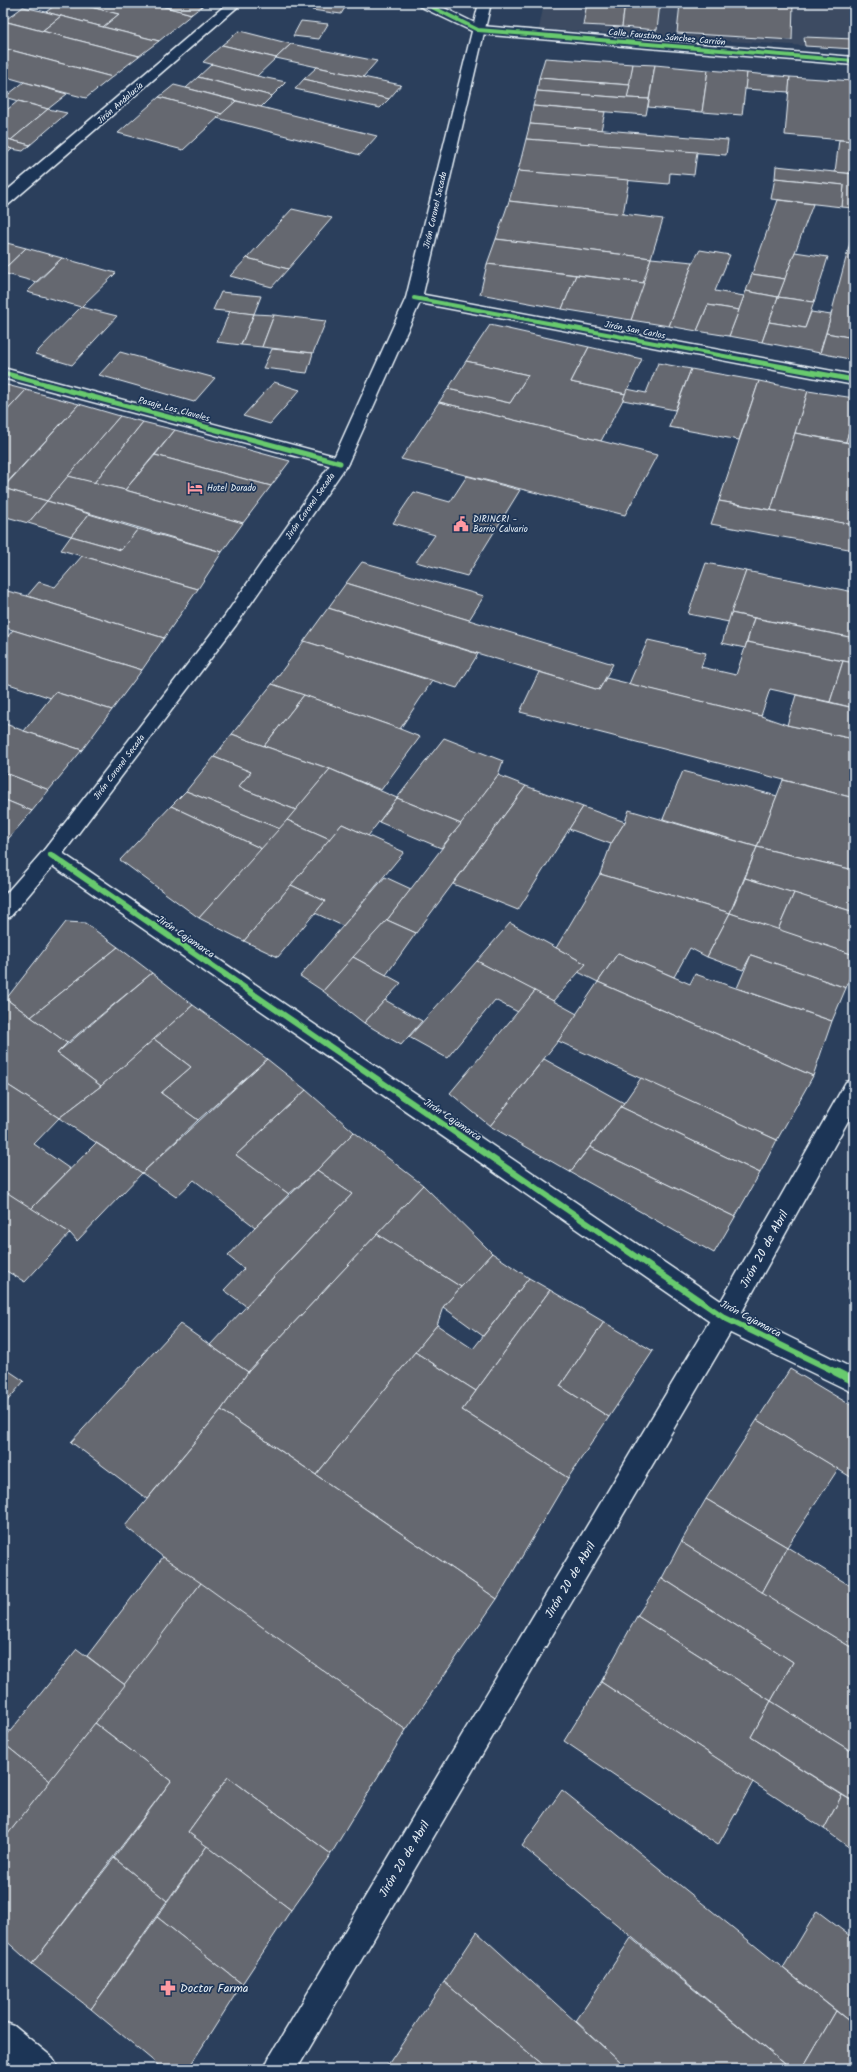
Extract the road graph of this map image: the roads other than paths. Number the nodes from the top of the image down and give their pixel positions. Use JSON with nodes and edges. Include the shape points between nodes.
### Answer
{"nodes":[{"id":1,"x":236,"y":3,"type":"edge"},
{"id":2,"x":424,"y":3,"type":"edge"},
{"id":3,"x":485,"y":3,"type":"edge"},
{"id":4,"x":478,"y":30,"type":"junction"},
{"id":5,"x":854,"y":62,"type":"edge"},
{"id":6,"x":3,"y":202,"type":"edge"},
{"id":7,"x":414,"y":298,"type":"junction"},
{"id":8,"x":3,"y":373,"type":"edge"},
{"id":9,"x":854,"y":380,"type":"edge"},
{"id":10,"x":340,"y":463,"type":"junction"},
{"id":11,"x":52,"y":855,"type":"junction"},
{"id":12,"x":3,"y":912,"type":"edge"},
{"id":13,"x":854,"y":1089,"type":"edge"},
{"id":14,"x":725,"y":1318,"type":"junction"},
{"id":15,"x":854,"y":1381,"type":"edge"},
{"id":16,"x":3,"y":2037,"type":"edge"},
{"id":17,"x":42,"y":2069,"type":"edge"},
{"id":18,"x":280,"y":2069,"type":"edge"}],
"edges":[{"from":1,"to":6,"type":"street","name":"Jirón Andalucía"},
{"from":2,"to":4,"type":"street"},
{"from":3,"to":4,"type":"street","name":"Jirón Coronel Secada"},
{"from":4,"to":5,"type":"street","name":"Calle Faustino Sánchez Carrión"},
{"from":4,"to":7,"type":"street","name":"Jirón Coronel Secada"},
{"from":7,"to":9,"type":"street","name":"Jirón San Carlos"},
{"from":7,"to":10,"type":"street","name":"Jirón Coronel Secada"},
{"from":8,"to":10,"type":"street","name":"Pasaje Los Claveles"},
{"from":10,"to":11,"type":"street","name":"Jirón Coronel Secada","via":[[230,621]]},
{"from":11,"to":12,"type":"street","name":"Jirón Coronel Secada"},
{"from":11,"to":14,"type":"street","name":"Jirón Cajamarca"},
{"from":13,"to":14,"type":"street","name":"Jirón 20 de Abril"},
{"from":14,"to":15,"type":"street","name":"Jirón Cajamarca"},
{"from":14,"to":18,"type":"street","name":"Jirón 20 de Abril"},
{"from":16,"to":17,"type":"street"}]}
